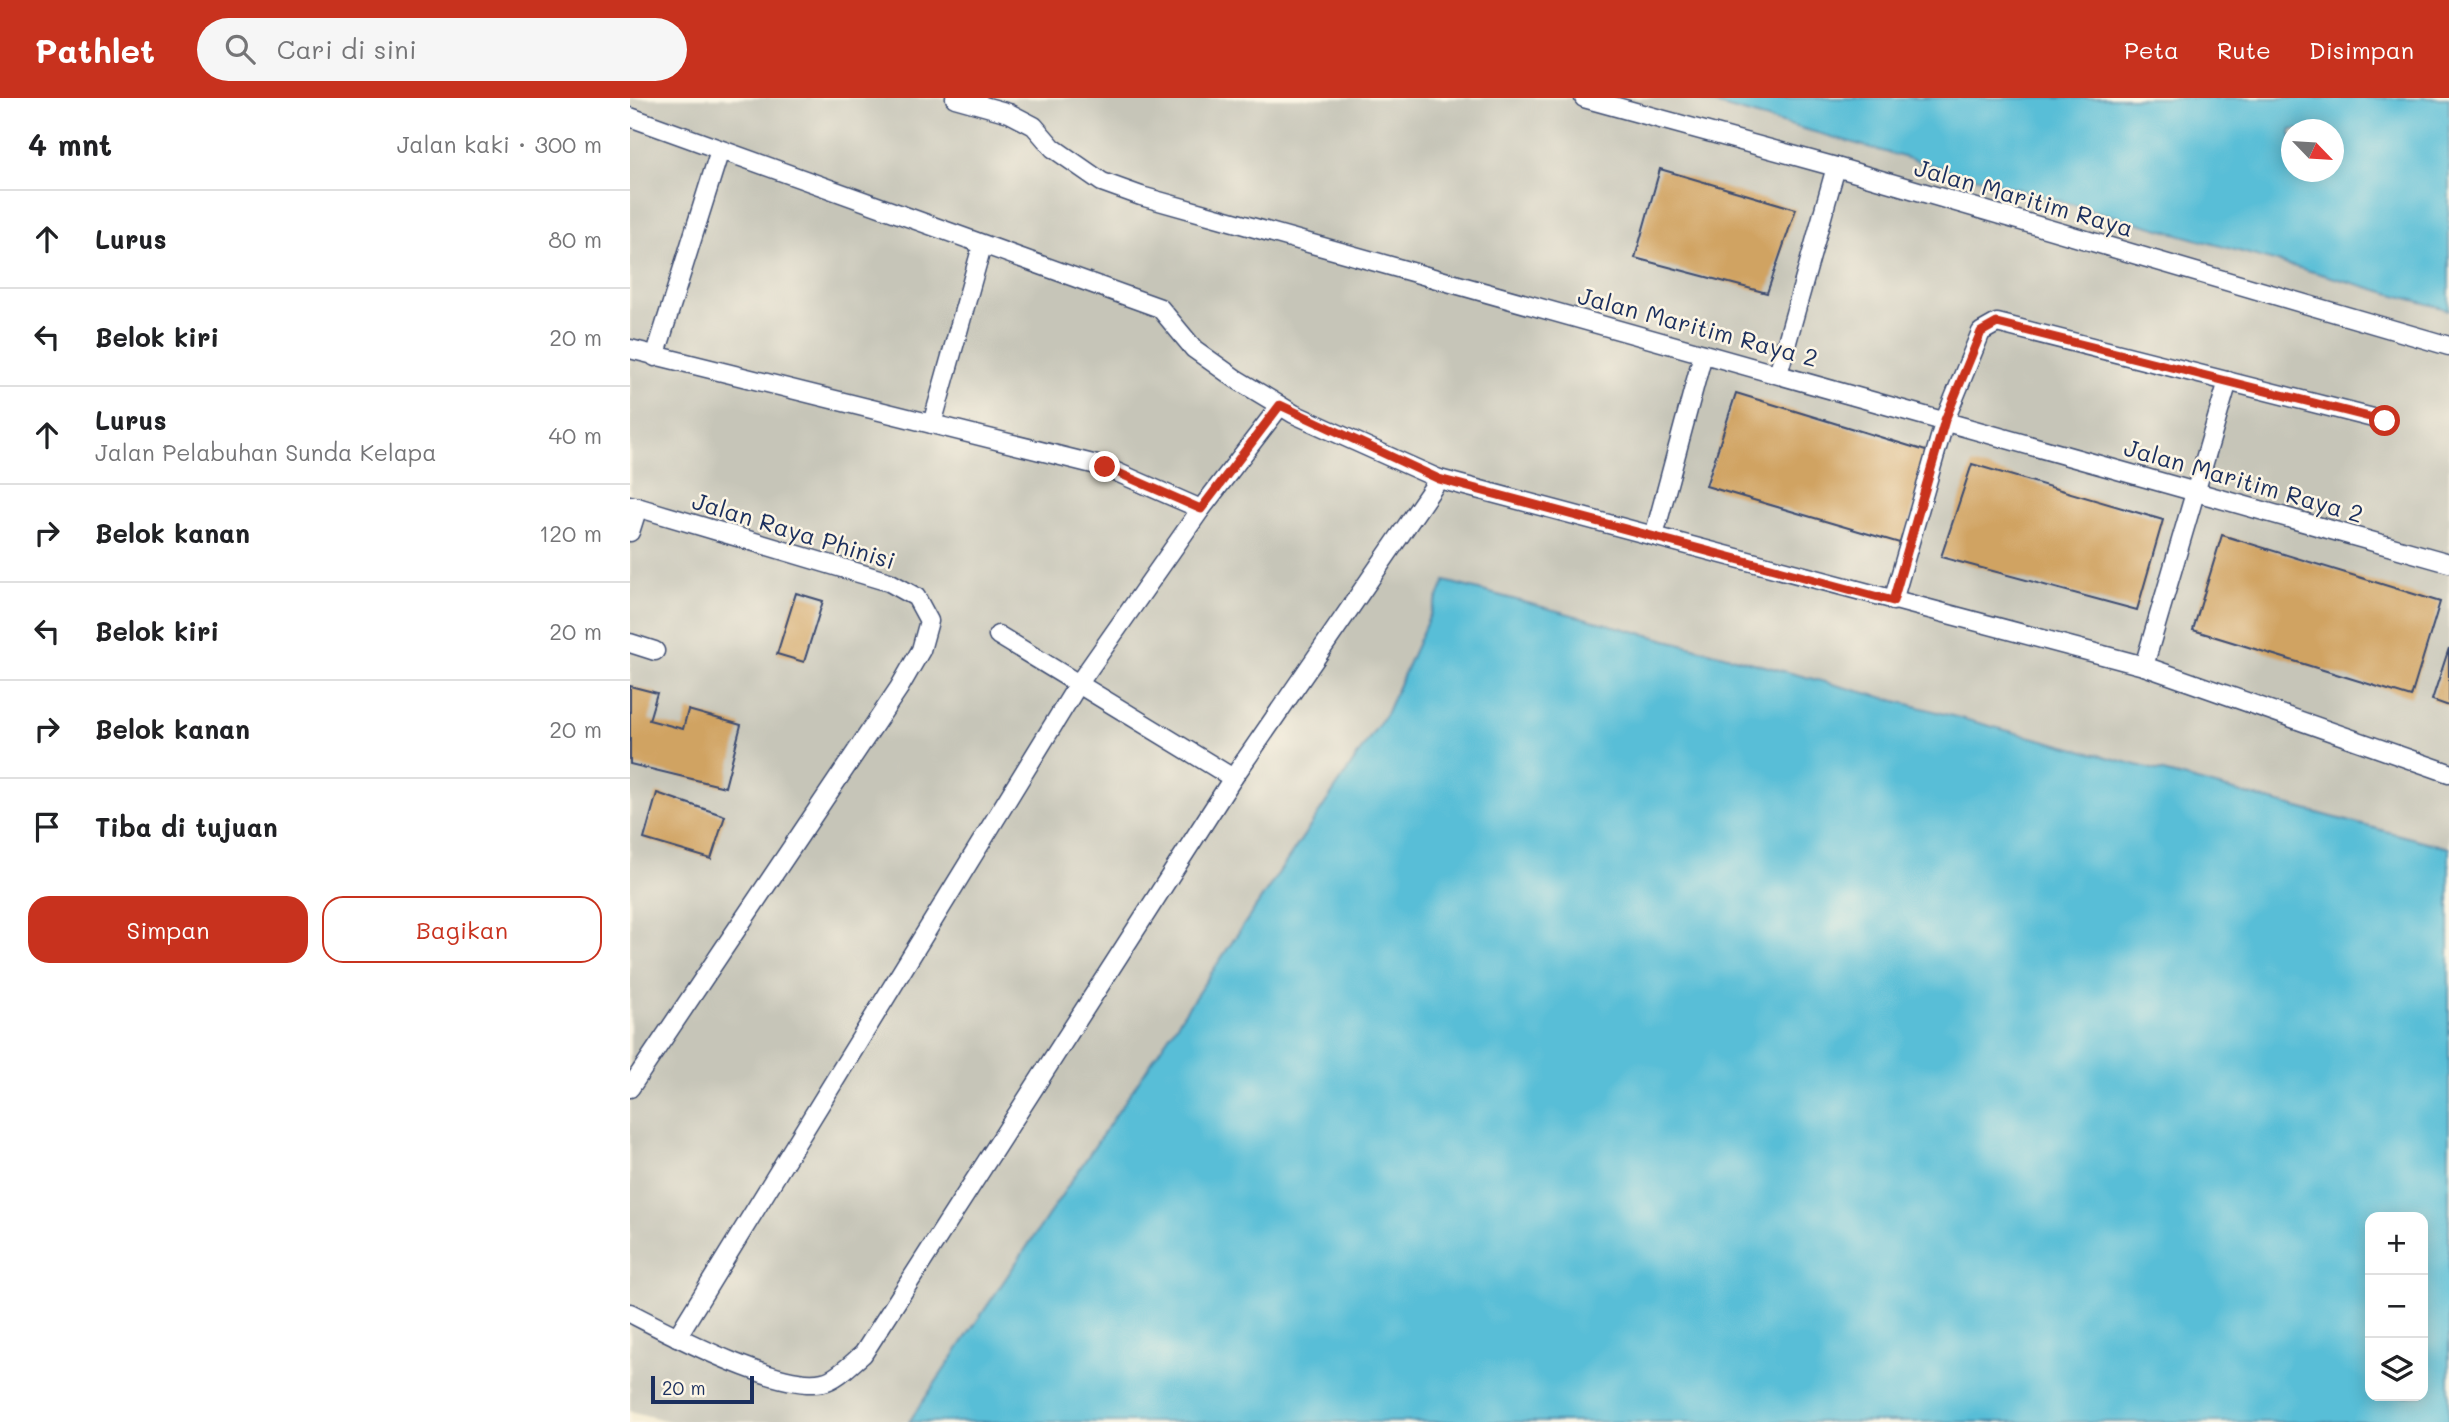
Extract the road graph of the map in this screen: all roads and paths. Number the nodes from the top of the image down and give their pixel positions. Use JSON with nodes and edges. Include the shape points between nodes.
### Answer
{"nodes":[{"id":1,"x":955,"y":98,"type":"edge"},
{"id":2,"x":1584,"y":98,"type":"edge"},
{"id":3,"x":630,"y":117,"type":"edge"},
{"id":4,"x":720,"y":150,"type":"junction"},
{"id":5,"x":1836,"y":167,"type":"junction"},
{"id":6,"x":982,"y":246,"type":"junction"},
{"id":7,"x":2449,"y":346,"type":"edge"},
{"id":8,"x":630,"y":349,"type":"edge"},
{"id":9,"x":1703,"y":354,"type":"junction"},
{"id":10,"x":655,"y":357,"type":"junction"},
{"id":11,"x":1778,"y":374,"type":"junction"},
{"id":12,"x":2228,"y":381,"type":"junction"},
{"id":13,"x":1280,"y":405,"type":"junction"},
{"id":14,"x":1945,"y":420,"type":"junction"},
{"id":15,"x":2385,"y":421,"type":"dead end"},
{"id":16,"x":932,"y":424,"type":"junction"},
{"id":17,"x":1439,"y":479,"type":"junction"},
{"id":18,"x":2194,"y":491,"type":"junction"},
{"id":19,"x":634,"y":506,"type":"edge"},
{"id":20,"x":1201,"y":509,"type":"junction"},
{"id":21,"x":630,"y":532,"type":"edge"},
{"id":22,"x":1654,"y":536,"type":"junction"},
{"id":23,"x":2449,"y":563,"type":"edge"},
{"id":24,"x":1893,"y":601,"type":"junction"},
{"id":25,"x":998,"y":635,"type":"dead end"},
{"id":26,"x":630,"y":643,"type":"edge"},
{"id":27,"x":654,"y":651,"type":"dead end"},
{"id":28,"x":2144,"y":666,"type":"junction"},
{"id":29,"x":1079,"y":683,"type":"junction"},
{"id":30,"x":2449,"y":773,"type":"edge"},
{"id":31,"x":1233,"y":778,"type":"junction"},
{"id":32,"x":631,"y":1084,"type":"edge"},
{"id":33,"x":630,"y":1313,"type":"edge"},
{"id":34,"x":677,"y":1337,"type":"junction"}],
"edges":[{"from":1,"to":9,"type":"lane","name":"Jalan Maritim Raya 2","via":[[1009,113],[1034,126],[1053,148],[1102,182],[1141,196]]},
{"from":2,"to":5,"type":"lane","name":"Jalan Maritim Raya"},
{"from":3,"to":4,"type":"lane"},
{"from":4,"to":6,"type":"lane"},
{"from":4,"to":10,"type":"lane"},
{"from":5,"to":7,"type":"lane","name":"Jalan Maritim Raya"},
{"from":5,"to":11,"type":"lane"},
{"from":6,"to":13,"type":"lane","via":[[1160,308],[1194,349]]},
{"from":6,"to":16,"type":"lane"},
{"from":8,"to":10,"type":"lane"},
{"from":9,"to":11,"type":"lane","name":"Jalan Maritim Raya 2"},
{"from":9,"to":22,"type":"lane"},
{"from":10,"to":16,"type":"lane"},
{"from":11,"to":14,"type":"lane","name":"Jalan Maritim Raya 2"},
{"from":12,"to":14,"type":"lane","via":[[1997,323],[1981,332]]},
{"from":12,"to":15,"type":"lane"},
{"from":12,"to":18,"type":"lane"},
{"from":13,"to":17,"type":"lane"},
{"from":13,"to":20,"type":"lane"},
{"from":14,"to":18,"type":"lane","name":"Jalan Maritim Raya 2"},
{"from":14,"to":24,"type":"lane"},
{"from":16,"to":20,"type":"lane","via":[[1105,467]]},
{"from":17,"to":22,"type":"lane"},
{"from":17,"to":31,"type":"lane"},
{"from":18,"to":23,"type":"lane","name":"Jalan Maritim Raya 2"},
{"from":18,"to":28,"type":"lane"},
{"from":19,"to":21,"type":"lane"},
{"from":19,"to":32,"type":"lane","name":"Jalan Raya Phinisi","via":[[889,582],[916,597],[929,621],[920,650],[899,688]]},
{"from":20,"to":29,"type":"lane"},
{"from":22,"to":24,"type":"lane"},
{"from":24,"to":28,"type":"lane"},
{"from":25,"to":29,"type":"lane"},
{"from":26,"to":27,"type":"lane"},
{"from":28,"to":30,"type":"lane"},
{"from":29,"to":31,"type":"lane"},
{"from":29,"to":34,"type":"lane"},
{"from":31,"to":34,"type":"lane","via":[[863,1354],[826,1382],[799,1385]]},
{"from":33,"to":34,"type":"lane"}]}
